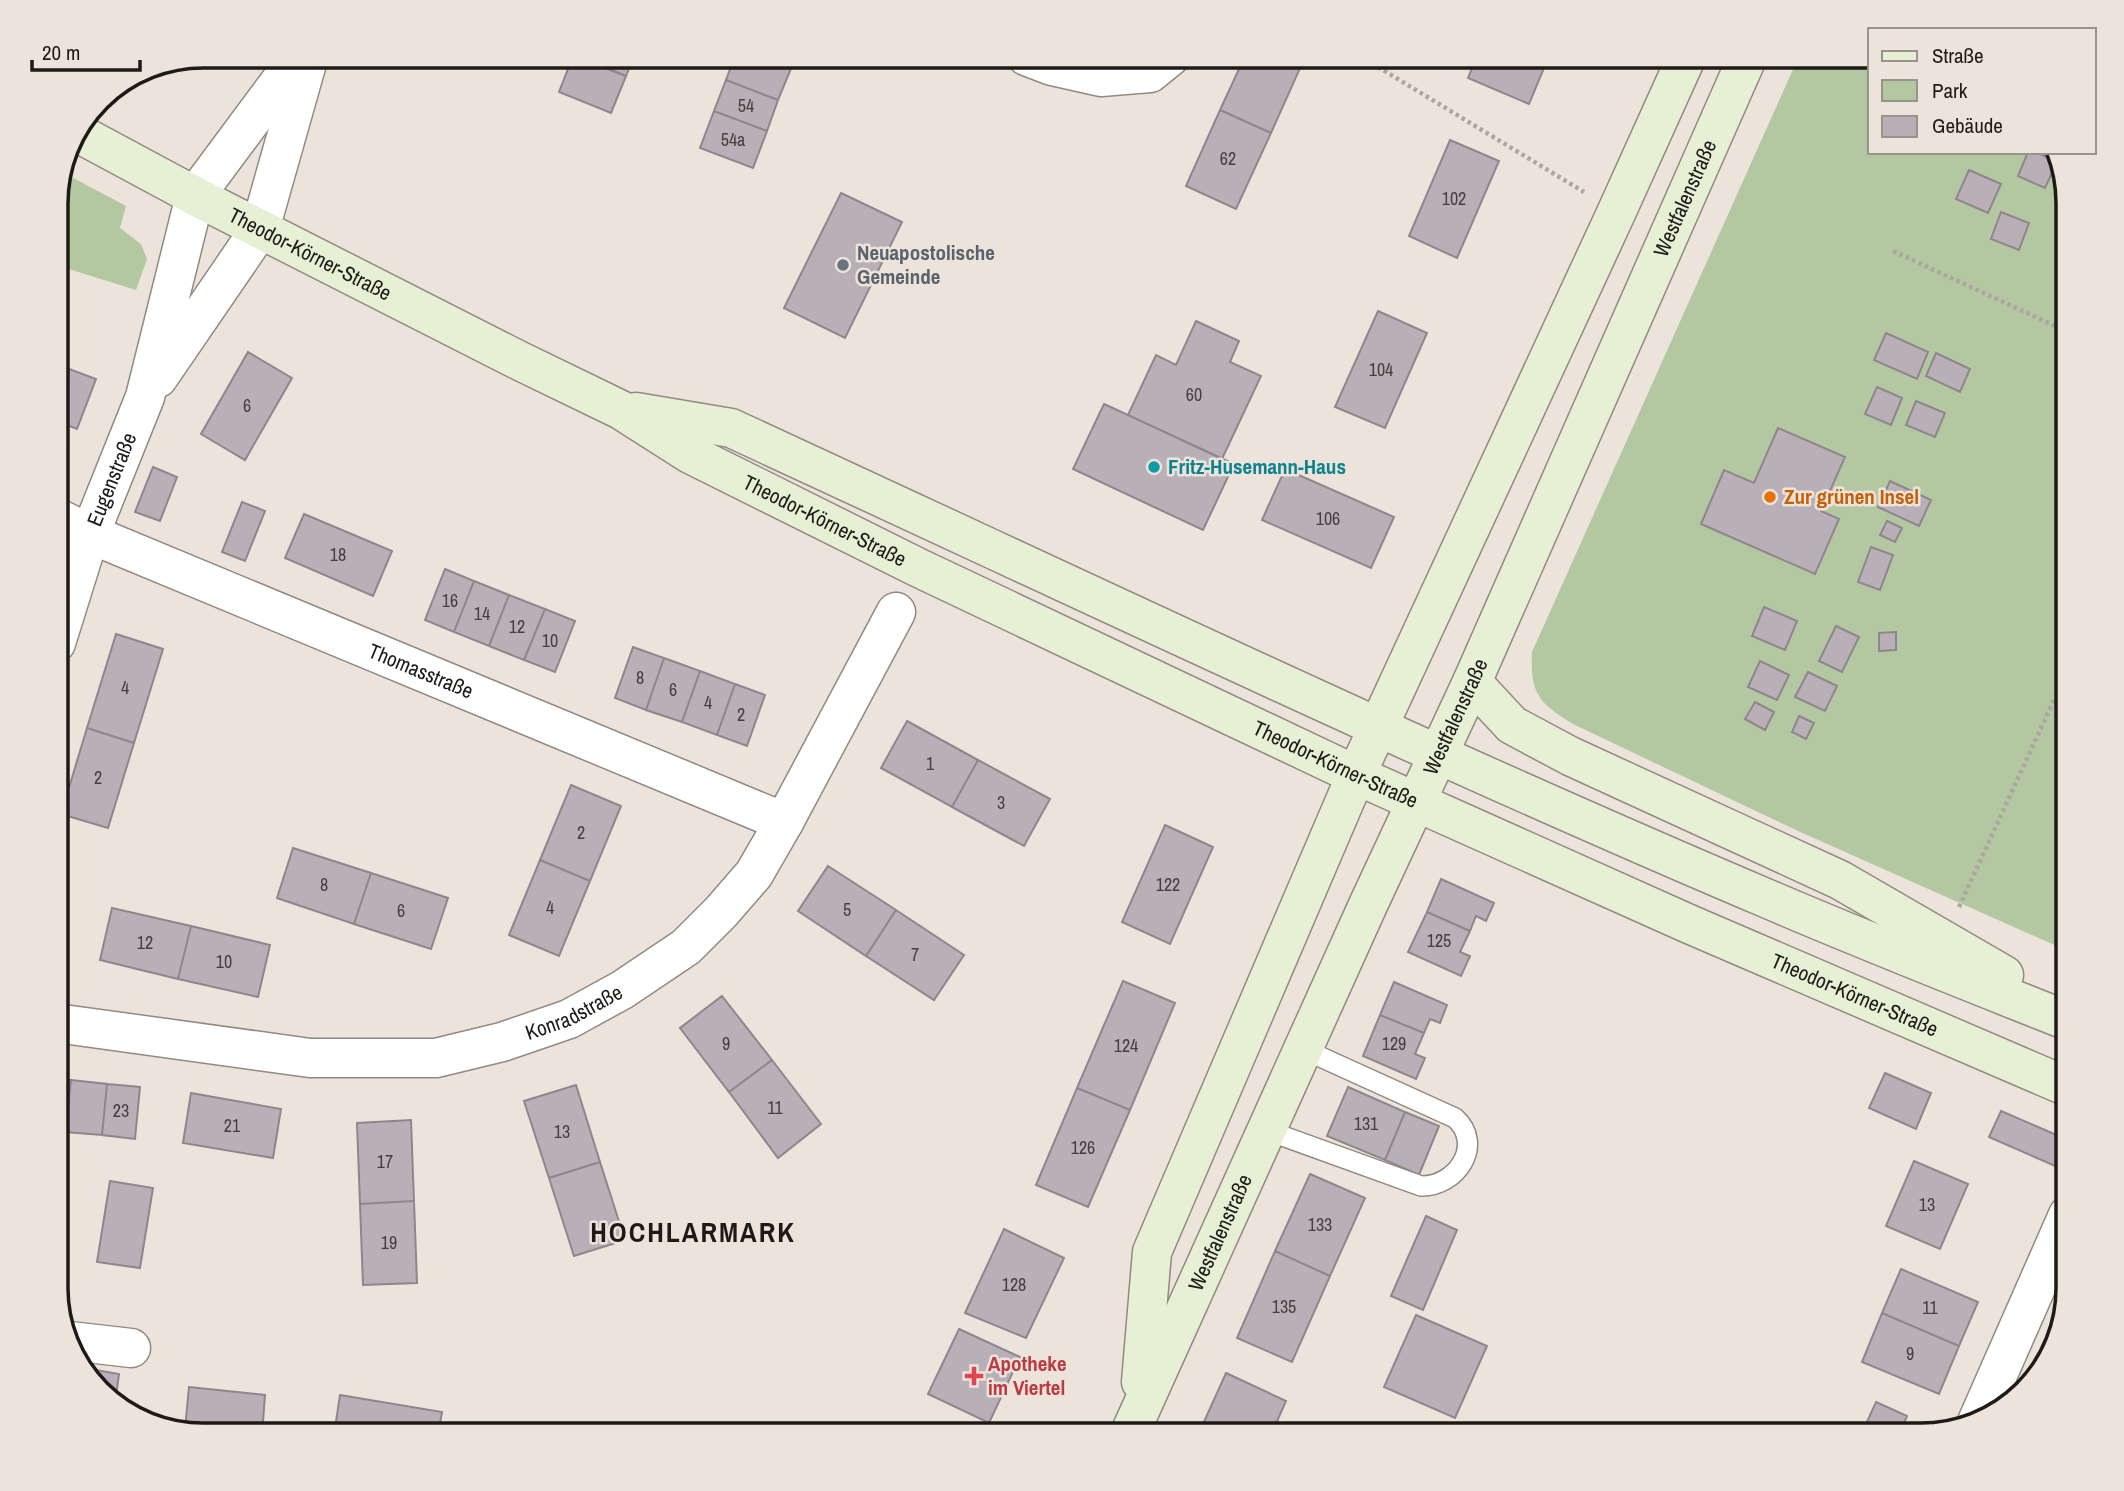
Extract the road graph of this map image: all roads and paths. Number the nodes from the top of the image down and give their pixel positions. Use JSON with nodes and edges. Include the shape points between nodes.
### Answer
{"nodes":[{"id":1,"x":290,"y":68,"type":"edge"},
{"id":2,"x":306,"y":68,"type":"edge"},
{"id":3,"x":1061,"y":68,"type":"edge"},
{"id":4,"x":1156,"y":68,"type":"edge"},
{"id":5,"x":1380,"y":68,"type":"edge"},
{"id":6,"x":1682,"y":68,"type":"edge"},
{"id":7,"x":1743,"y":68,"type":"edge"},
{"id":8,"x":86,"y":137,"type":"edge"},
{"id":9,"x":195,"y":196,"type":"junction"},
{"id":10,"x":1617,"y":211,"type":"junction"},
{"id":11,"x":260,"y":229,"type":"junction"},
{"id":12,"x":1893,"y":251,"type":"dead end"},
{"id":13,"x":2056,"y":326,"type":"edge"},
{"id":14,"x":145,"y":397,"type":"junction"},
{"id":15,"x":621,"y":410,"type":"junction"},
{"id":16,"x":69,"y":524,"type":"edge"},
{"id":17,"x":90,"y":534,"type":"junction"},
{"id":18,"x":69,"y":601,"type":"edge"},
{"id":19,"x":896,"y":612,"type":"dead end"},
{"id":20,"x":1472,"y":682,"type":"junction"},
{"id":21,"x":2056,"y":695,"type":"edge"},
{"id":22,"x":1378,"y":727,"type":"junction"},
{"id":23,"x":1439,"y":755,"type":"junction"},
{"id":24,"x":1356,"y":775,"type":"junction"},
{"id":25,"x":1417,"y":802,"type":"junction"},
{"id":26,"x":784,"y":822,"type":"junction"},
{"id":27,"x":1945,"y":939,"type":"junction"},
{"id":28,"x":2056,"y":1006,"type":"edge"},
{"id":29,"x":2056,"y":1016,"type":"edge"},
{"id":30,"x":69,"y":1025,"type":"edge"},
{"id":31,"x":1303,"y":1049,"type":"junction"},
{"id":32,"x":2056,"y":1082,"type":"edge"},
{"id":33,"x":1266,"y":1130,"type":"junction"},
{"id":34,"x":2056,"y":1242,"type":"edge"},
{"id":35,"x":80,"y":1342,"type":"edge"},
{"id":36,"x":131,"y":1348,"type":"dead end"},
{"id":37,"x":1984,"y":1407,"type":"edge"},
{"id":38,"x":1134,"y":1423,"type":"edge"}],
"edges":[{"from":1,"to":9,"type":"street"},
{"from":2,"to":11,"type":"street","name":"Eugenstraße"},
{"from":3,"to":4,"type":"street","via":[[1101,77],[1150,73]]},
{"from":5,"to":10,"type":"path"},
{"from":6,"to":10,"type":"main road","name":"Westfalenstraße"},
{"from":7,"to":20,"type":"main road","name":"Westfalenstraße"},
{"from":8,"to":9,"type":"main road","name":"Theodor-Körner-Straße"},
{"from":9,"to":11,"type":"main road","name":"Theodor-Körner-Straße"},
{"from":9,"to":14,"type":"street","name":"Eugenstraße"},
{"from":10,"to":22,"type":"main road","name":"Westfalenstraße"},
{"from":11,"to":14,"type":"street","name":"Eugenstraße"},
{"from":11,"to":15,"type":"main road","name":"Theodor-Körner-Straße"},
{"from":12,"to":13,"type":"path"},
{"from":14,"to":17,"type":"street","name":"Eugenstraße"},
{"from":15,"to":22,"type":"main road","name":"Theodor-Körner-Straße","via":[[731,428]]},
{"from":15,"to":24,"type":"main road","name":"Theodor-Körner-Straße","via":[[690,454],[816,517]]},
{"from":16,"to":17,"type":"street","name":"Thomasstraße"},
{"from":17,"to":18,"type":"street","name":"Eugenstraße"},
{"from":17,"to":26,"type":"street","name":"Thomasstraße"},
{"from":19,"to":26,"type":"street","name":"Konradstraße"},
{"from":20,"to":23,"type":"main road","name":"Westfalenstraße"},
{"from":20,"to":27,"type":"main road","via":[[1512,725],[1840,880]]},
{"from":21,"to":27,"type":"path"},
{"from":22,"to":23,"type":"main road","name":"Theodor-Körner-Straße"},
{"from":22,"to":24,"type":"main road","name":"Westfalenstraße"},
{"from":23,"to":25,"type":"main road","name":"Westfalenstraße"},
{"from":23,"to":29,"type":"main road","name":"Theodor-Körner-Straße","via":[[1769,900]]},
{"from":24,"to":25,"type":"main road","name":"Theodor-Körner-Straße"},
{"from":24,"to":38,"type":"main road","name":"Westfalenstraße","via":[[1152,1252]]},
{"from":25,"to":31,"type":"main road","name":"Westfalenstraße"},
{"from":25,"to":32,"type":"main road","name":"Theodor-Körner-Straße"},
{"from":26,"to":30,"type":"street","name":"Konradstraße","via":[[754,874],[686,947],[569,1019],[502,1042],[436,1058],[310,1058]]},
{"from":27,"to":28,"type":"main road"},
{"from":31,"to":33,"type":"main road","name":"Westfalenstraße"},
{"from":31,"to":33,"type":"lane","via":[[1455,1118],[1469,1138],[1466,1156],[1442,1182],[1420,1186]]},
{"from":33,"to":38,"type":"main road","name":"Westfalenstraße"},
{"from":34,"to":37,"type":"street"},
{"from":35,"to":36,"type":"street"}]}
